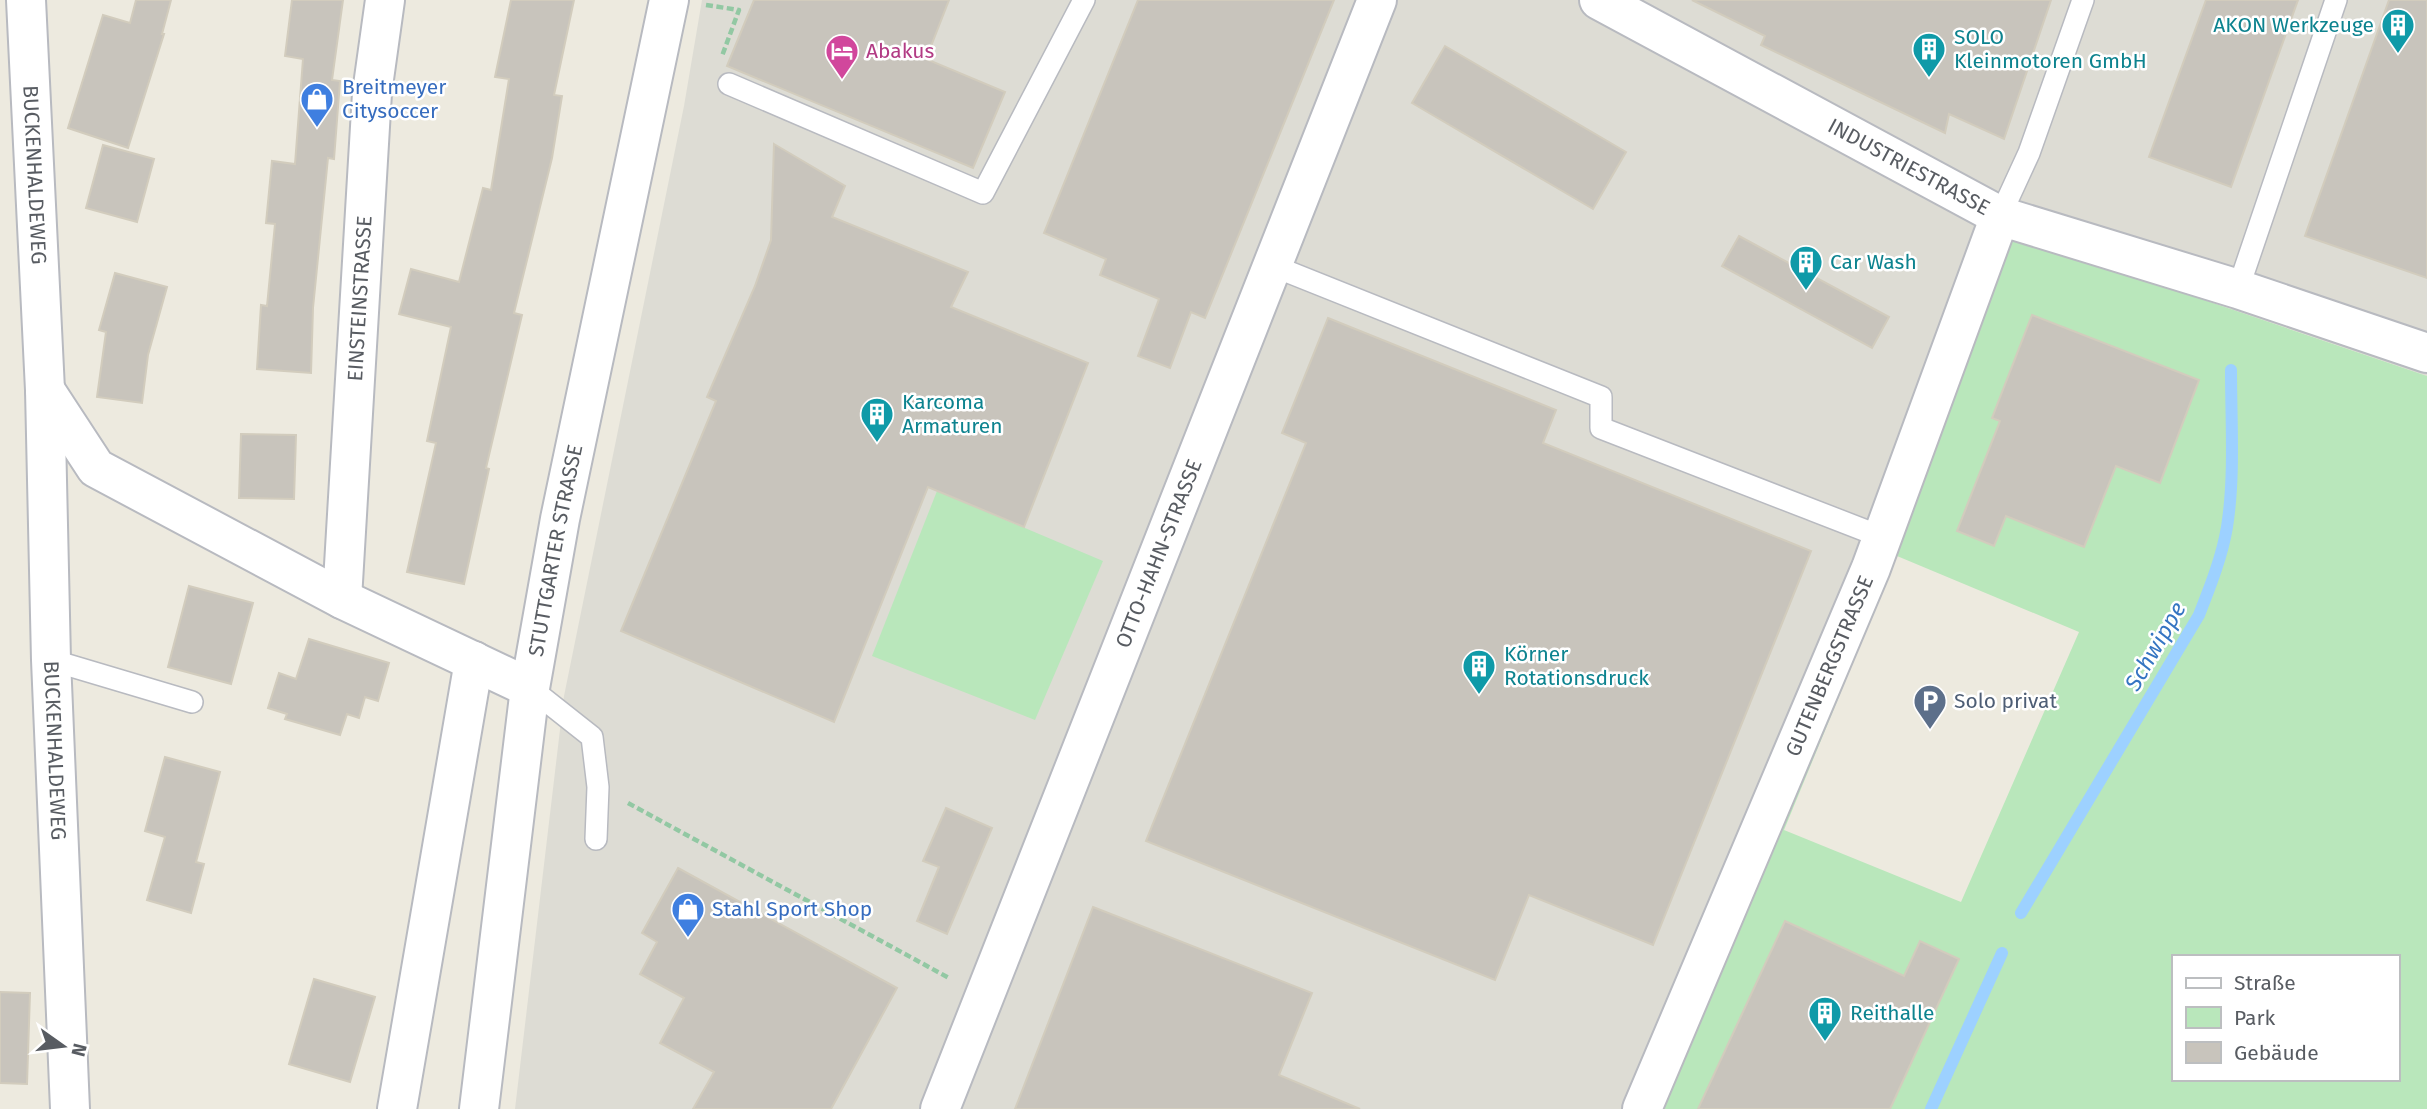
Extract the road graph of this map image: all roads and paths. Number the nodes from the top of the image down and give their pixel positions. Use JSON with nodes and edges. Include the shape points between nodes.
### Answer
{"nodes":[{"id":1,"x":26,"y":0,"type":"edge"},
{"id":2,"x":385,"y":0,"type":"edge"},
{"id":3,"x":1084,"y":0,"type":"edge"},
{"id":4,"x":1377,"y":0,"type":"edge"},
{"id":5,"x":1599,"y":0,"type":"edge"},
{"id":6,"x":2083,"y":0,"type":"edge"},
{"id":7,"x":2336,"y":0,"type":"edge"},
{"id":8,"x":684,"y":2,"type":"edge"},
{"id":9,"x":729,"y":84,"type":"joint"},
{"id":10,"x":2000,"y":216,"type":"junction"},
{"id":11,"x":1271,"y":265,"type":"junction"},
{"id":12,"x":2238,"y":289,"type":"junction"},
{"id":13,"x":2427,"y":353,"type":"edge"},
{"id":14,"x":45,"y":390,"type":"junction"},
{"id":15,"x":1882,"y":537,"type":"junction"},
{"id":16,"x":342,"y":599,"type":"junction"},
{"id":17,"x":51,"y":660,"type":"junction"},
{"id":18,"x":474,"y":661,"type":"junction"},
{"id":19,"x":530,"y":688,"type":"junction"},
{"id":20,"x":192,"y":702,"type":"dead end"},
{"id":21,"x":598,"y":787,"type":"junction"},
{"id":22,"x":596,"y":839,"type":"dead end"},
{"id":23,"x":984,"y":995,"type":"junction"},
{"id":24,"x":69,"y":1109,"type":"edge"},
{"id":25,"x":397,"y":1109,"type":"edge"},
{"id":26,"x":479,"y":1109,"type":"edge"},
{"id":27,"x":940,"y":1109,"type":"edge"},
{"id":28,"x":1642,"y":1109,"type":"edge"}],
"edges":[{"from":1,"to":14,"type":"street","name":"BUCKENHALDEWEG"},
{"from":2,"to":16,"type":"street","name":"EINSTEINSTRASSE","via":[[372,93]]},
{"from":3,"to":9,"type":"lane","via":[[984,193]]},
{"from":4,"to":11,"type":"street","name":"OTTO-HAHN-STRASSE"},
{"from":5,"to":10,"type":"street","name":"INDUSTRIESTRASSE"},
{"from":6,"to":10,"type":"lane","via":[[2029,153]]},
{"from":7,"to":12,"type":"lane"},
{"from":8,"to":9,"type":"path","via":[[739,10],[715,74]]},
{"from":8,"to":19,"type":"street","name":"STUTTGARTER STRASSE","via":[[561,519]]},
{"from":10,"to":12,"type":"street","name":"INDUSTRIESTRASSE"},
{"from":10,"to":15,"type":"street","name":"GUTENBERGSTRASSE"},
{"from":11,"to":15,"type":"lane","via":[[1601,397],[1601,428]]},
{"from":11,"to":23,"type":"street","name":"OTTO-HAHN-STRASSE"},
{"from":12,"to":13,"type":"street","name":"INDUSTRIESTRASSE"},
{"from":14,"to":16,"type":"street","via":[[96,468]]},
{"from":14,"to":17,"type":"street","name":"BUCKENHALDEWEG"},
{"from":15,"to":28,"type":"street","name":"GUTENBERGSTRASSE"},
{"from":16,"to":18,"type":"street"},
{"from":17,"to":20,"type":"lane"},
{"from":17,"to":24,"type":"street","name":"BUCKENHALDEWEG"},
{"from":18,"to":19,"type":"street"},
{"from":18,"to":25,"type":"street"},
{"from":19,"to":21,"type":"lane","via":[[592,737]]},
{"from":19,"to":26,"type":"street","name":"STUTTGARTER STRASSE"},
{"from":21,"to":22,"type":"lane"},
{"from":21,"to":23,"type":"path"},
{"from":23,"to":27,"type":"street","name":"OTTO-HAHN-STRASSE"}]}
